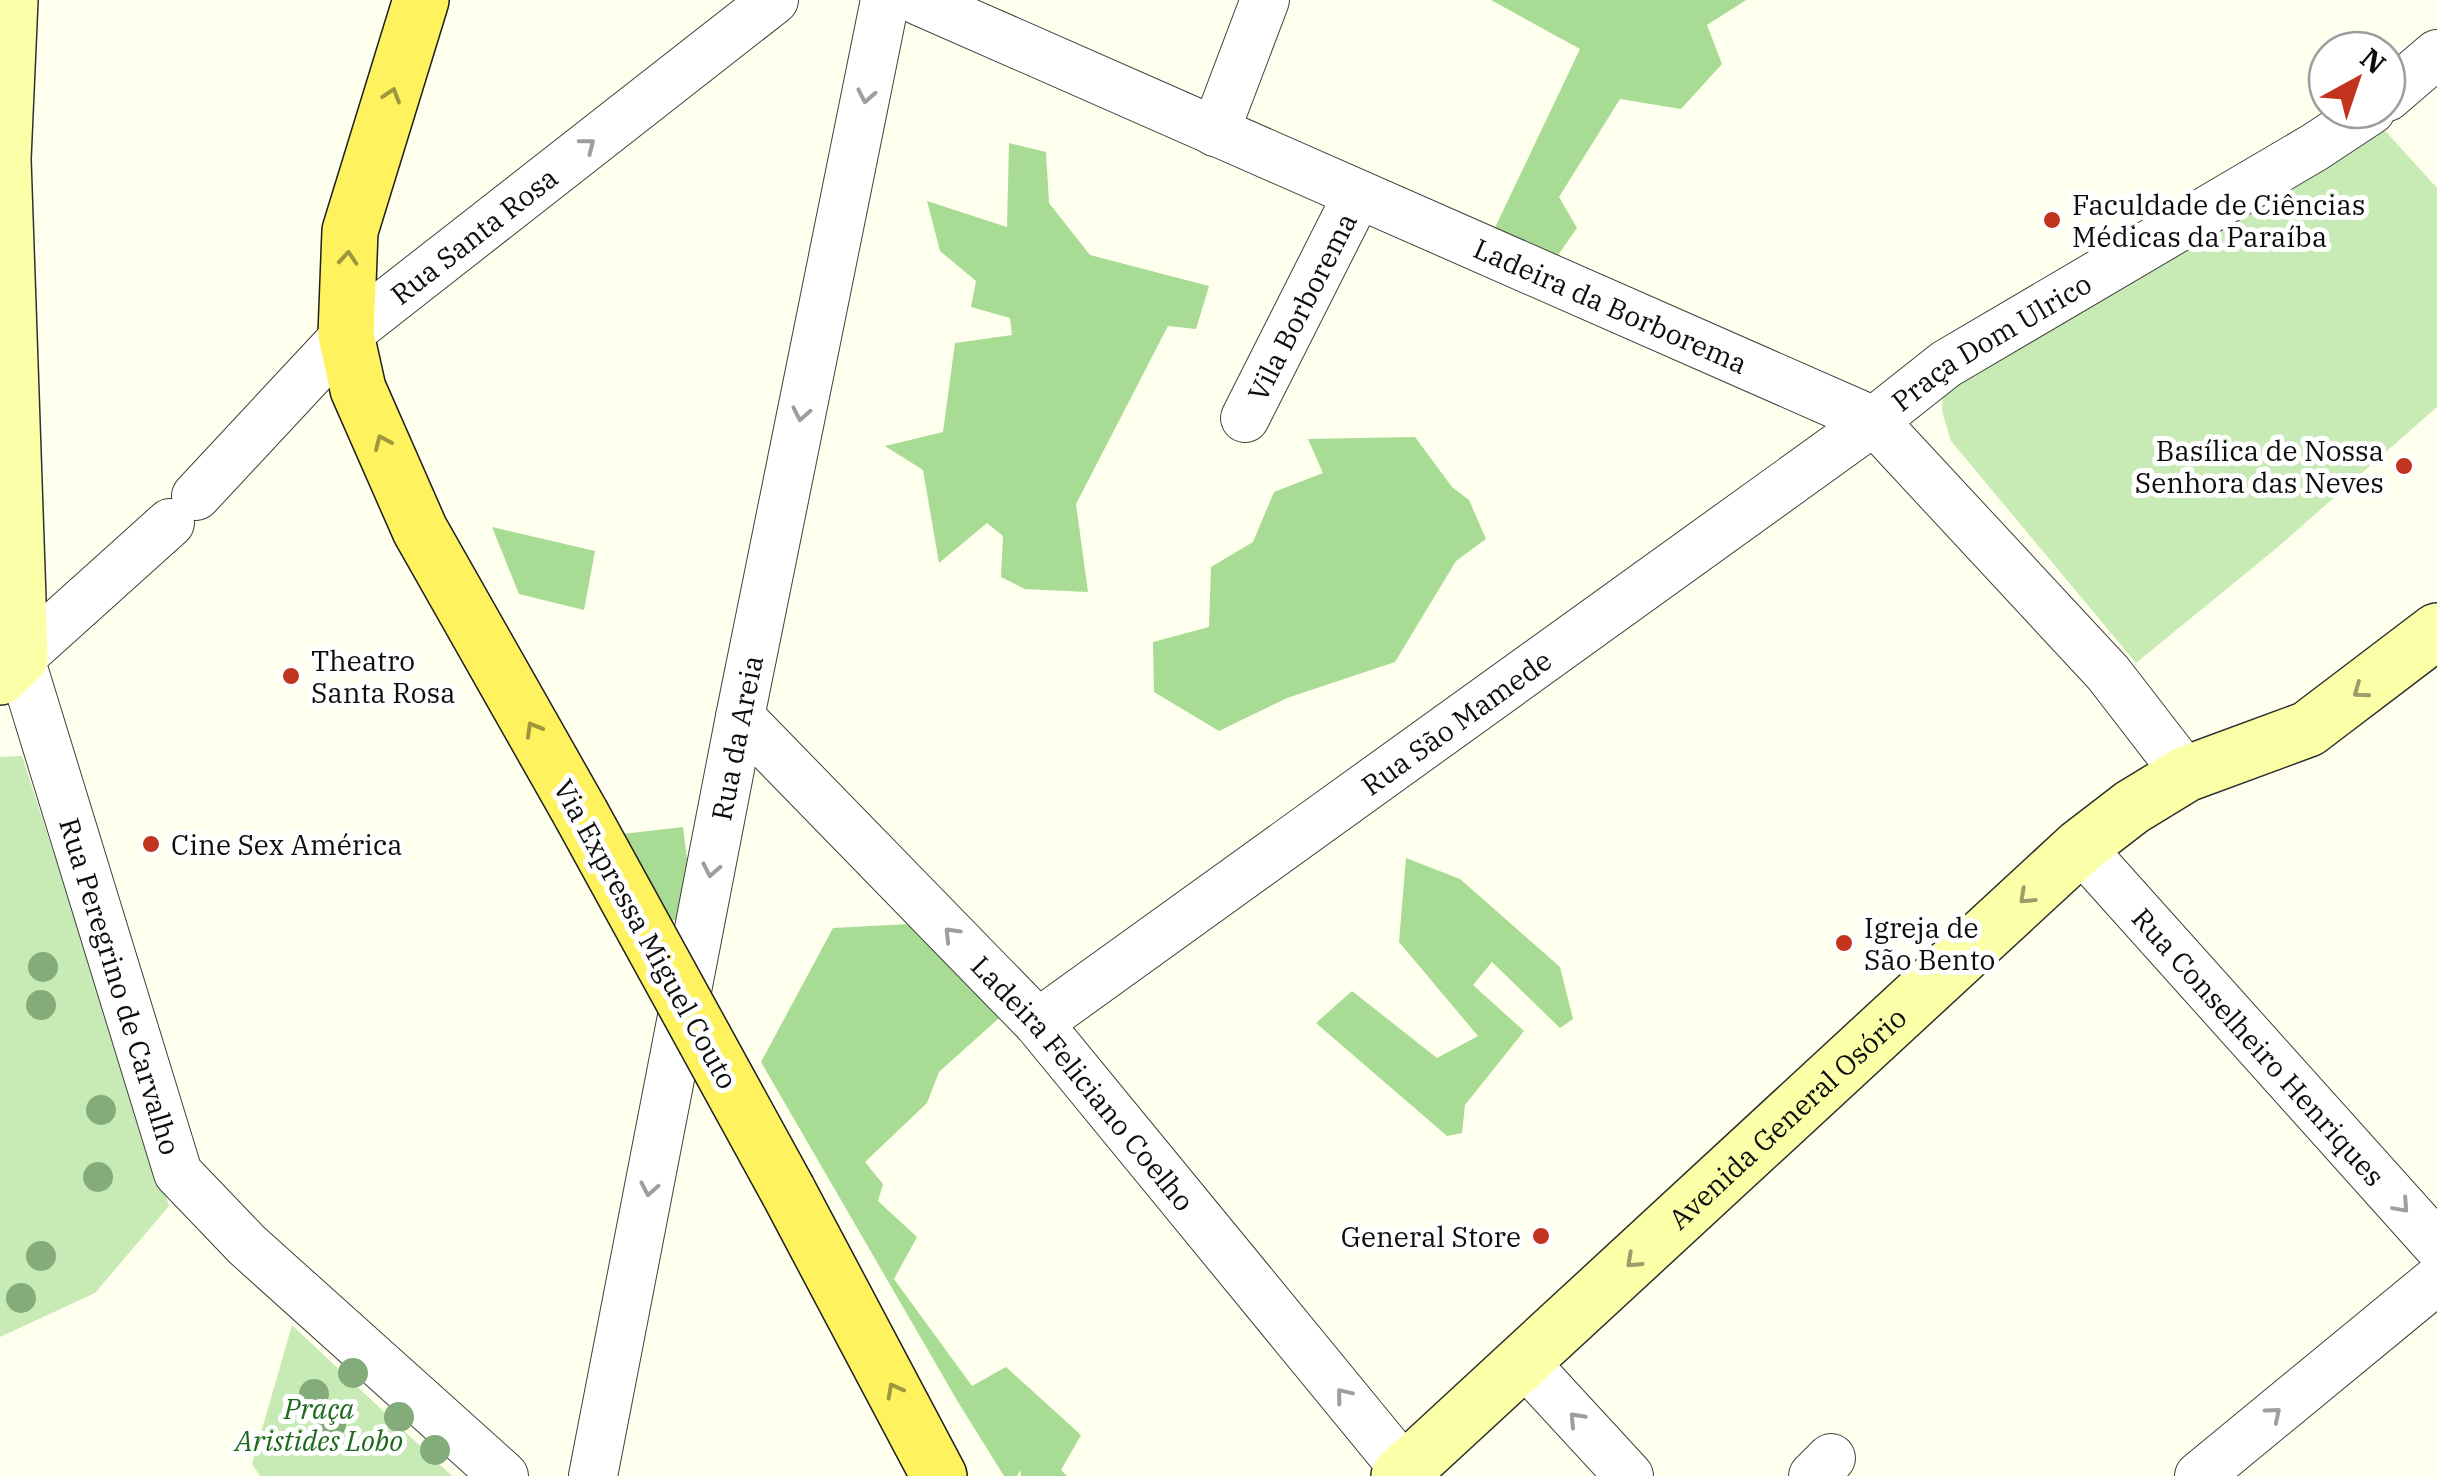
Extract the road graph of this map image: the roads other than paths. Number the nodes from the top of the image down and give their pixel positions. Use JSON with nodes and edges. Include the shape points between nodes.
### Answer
{"nodes":[{"id":1,"x":10,"y":0,"type":"edge"},
{"id":2,"x":421,"y":0,"type":"edge"},
{"id":3,"x":774,"y":0,"type":"edge"},
{"id":4,"x":885,"y":0,"type":"edge"},
{"id":5,"x":917,"y":0,"type":"edge"},
{"id":6,"x":1265,"y":0,"type":"edge"},
{"id":7,"x":2437,"y":54,"type":"edge"},
{"id":8,"x":2407,"y":80,"type":"edge"},
{"id":9,"x":2341,"y":130,"type":"edge"},
{"id":10,"x":1216,"y":132,"type":"junction"},
{"id":11,"x":1357,"y":196,"type":"junction"},
{"id":12,"x":346,"y":334,"type":"junction"},
{"id":13,"x":1244,"y":418,"type":"dead end"},
{"id":14,"x":1874,"y":422,"type":"junction"},
{"id":15,"x":2437,"y":631,"type":"edge"},
{"id":16,"x":10,"y":668,"type":"edge"},
{"id":17,"x":740,"y":717,"type":"junction"},
{"id":18,"x":2186,"y":774,"type":"junction"},
{"id":19,"x":2080,"y":847,"type":"junction"},
{"id":20,"x":1038,"y":1023,"type":"junction"},
{"id":21,"x":2437,"y":1245,"type":"edge"},
{"id":22,"x":2437,"y":1280,"type":"edge"},
{"id":23,"x":1524,"y":1362,"type":"junction"},
{"id":24,"x":1402,"y":1473,"type":"edge"},
{"id":25,"x":504,"y":1476,"type":"edge"},
{"id":26,"x":593,"y":1476,"type":"edge"},
{"id":27,"x":940,"y":1476,"type":"edge"},
{"id":28,"x":1628,"y":1476,"type":"edge"},
{"id":29,"x":2199,"y":1476,"type":"edge"}],
"edges":[{"from":1,"to":16,"type":"main road","via":[[4,158]]},
{"from":12,"to":2,"type":"main road","name":"Via Expressa Miguel Couto","one_way":true,"via":[[350,231]]},
{"from":12,"to":3,"type":"street","name":"Rua Santa Rosa","one_way":true},
{"from":4,"to":17,"type":"street","name":"Rua da Areia","one_way":true},
{"from":5,"to":10,"type":"street","name":"Ladeira da Borborema"},
{"from":6,"to":10,"type":"street"},
{"from":7,"to":8,"type":"street"},
{"from":9,"to":14,"type":"street","name":"Praça Dom Ulrico","via":[[1946,364]]},
{"from":10,"to":11,"type":"street","name":"Ladeira da Borborema"},
{"from":11,"to":13,"type":"street","name":"Vila Borborema"},
{"from":11,"to":14,"type":"street","name":"Ladeira da Borborema"},
{"from":12,"to":16,"type":"street","name":"Rua Santa Rosa","via":[[183,510]]},
{"from":27,"to":12,"type":"main road","name":"Via Expressa Miguel Couto","one_way":true,"bridge":true,"via":[[420,530],[358,389]]},
{"from":14,"to":18,"type":"street","name":"Ladeira da Borborema","via":[[2108,673]]},
{"from":14,"to":20,"type":"street","name":"Rua São Mamede"},
{"from":15,"to":18,"type":"main road","one_way":true,"via":[[2308,729]]},
{"from":16,"to":25,"type":"street","name":"Rua Peregrino de Carvalho","via":[[178,1173],[247,1244]]},
{"from":20,"to":17,"type":"street","name":"Ladeira Feliciano Coelho","one_way":true},
{"from":17,"to":26,"type":"street","name":"Rua da Areia","one_way":true},
{"from":18,"to":19,"type":"main road","name":"Avenida General Osório"},
{"from":19,"to":21,"type":"street","name":"Rua Conselheiro Henriques","one_way":true},
{"from":19,"to":23,"type":"main road","name":"Avenida General Osório","one_way":true},
{"from":24,"to":20,"type":"street","name":"Ladeira Feliciano Coelho","one_way":true},
{"from":29,"to":22,"type":"street","one_way":true},
{"from":23,"to":24,"type":"main road","name":"Avenida General Osório"},
{"from":28,"to":23,"type":"street","one_way":true}]}
